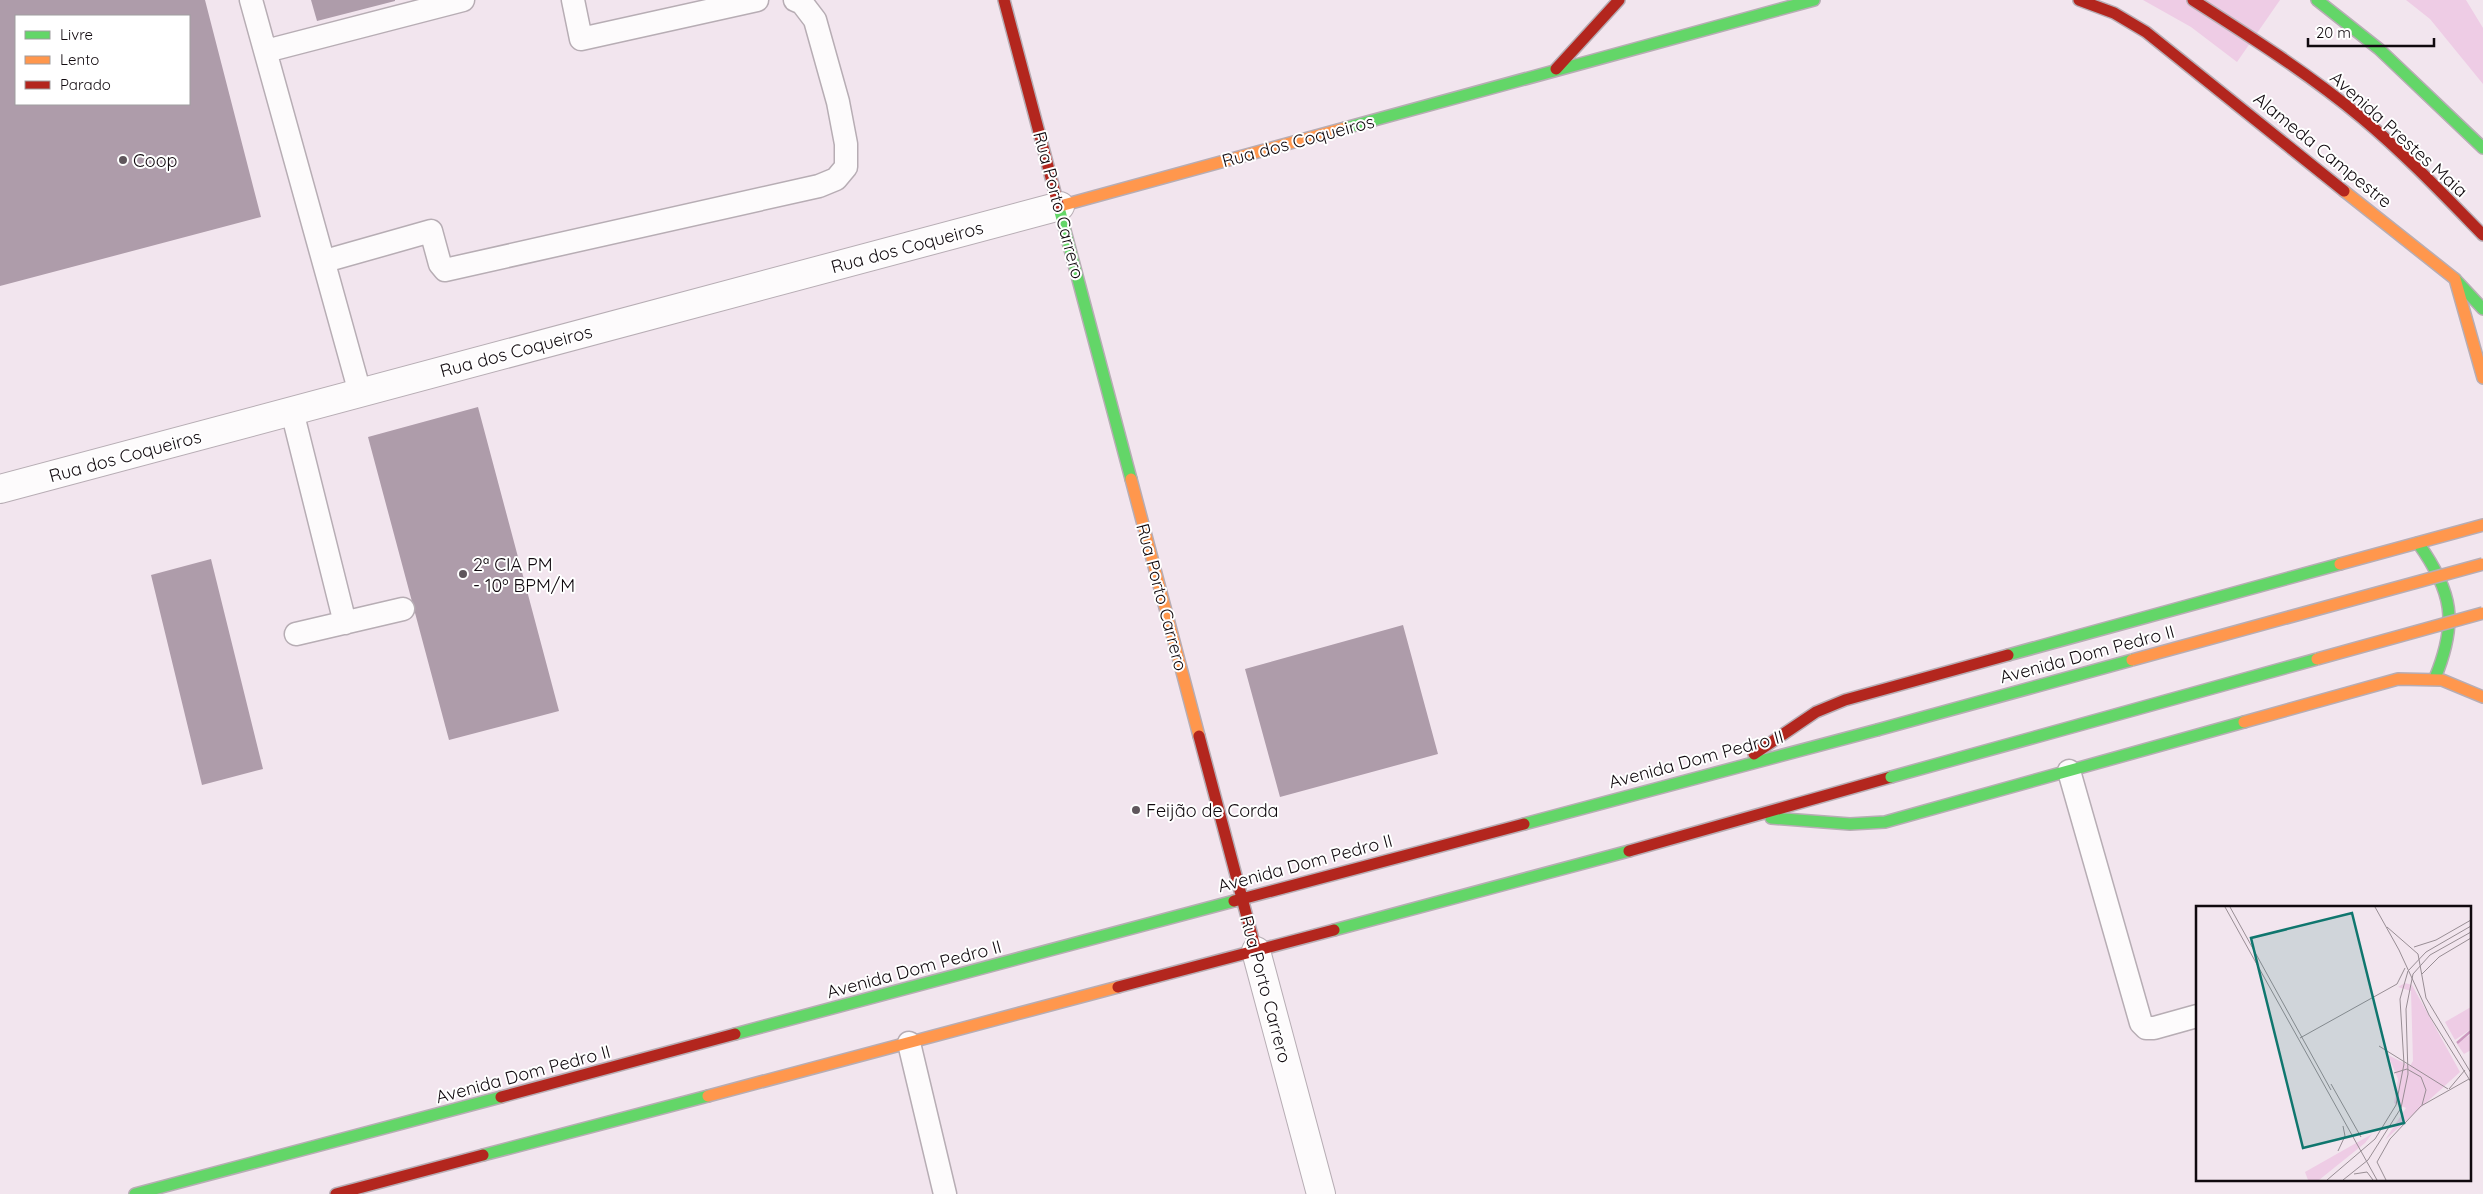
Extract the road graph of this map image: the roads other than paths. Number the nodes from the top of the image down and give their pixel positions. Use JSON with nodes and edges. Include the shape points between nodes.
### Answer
{"nodes":[{"id":1,"x":251,"y":0,"type":"edge"},
{"id":2,"x":463,"y":0,"type":"edge"},
{"id":3,"x":573,"y":0,"type":"edge"},
{"id":4,"x":757,"y":0,"type":"edge"},
{"id":5,"x":795,"y":0,"type":"edge"},
{"id":6,"x":1004,"y":0,"type":"edge"},
{"id":7,"x":1619,"y":0,"type":"edge"},
{"id":8,"x":1814,"y":0,"type":"edge"},
{"id":9,"x":2079,"y":0,"type":"edge"},
{"id":10,"x":2193,"y":0,"type":"edge"},
{"id":11,"x":2317,"y":0,"type":"edge"},
{"id":12,"x":266,"y":51,"type":"junction"},
{"id":13,"x":1556,"y":69,"type":"junction"},
{"id":14,"x":2483,"y":148,"type":"edge"},
{"id":15,"x":1060,"y":206,"type":"junction"},
{"id":16,"x":2483,"y":234,"type":"edge"},
{"id":17,"x":325,"y":262,"type":"junction"},
{"id":18,"x":2455,"y":279,"type":"junction"},
{"id":19,"x":2483,"y":309,"type":"edge"},
{"id":20,"x":2483,"y":378,"type":"edge"},
{"id":21,"x":360,"y":393,"type":"junction"},
{"id":22,"x":292,"y":411,"type":"junction"},
{"id":23,"x":0,"y":489,"type":"edge"},
{"id":24,"x":2483,"y":525,"type":"edge"},
{"id":25,"x":2418,"y":543,"type":"junction"},
{"id":26,"x":2483,"y":564,"type":"edge"},
{"id":27,"x":403,"y":609,"type":"dead end"},
{"id":28,"x":2483,"y":613,"type":"edge"},
{"id":29,"x":345,"y":623,"type":"junction"},
{"id":30,"x":296,"y":634,"type":"dead end"},
{"id":31,"x":2435,"y":678,"type":"junction"},
{"id":32,"x":2483,"y":697,"type":"edge"},
{"id":33,"x":1737,"y":766,"type":"junction"},
{"id":34,"x":2069,"y":771,"type":"junction"},
{"id":35,"x":1752,"y":817,"type":"junction"},
{"id":36,"x":1242,"y":898,"type":"junction"},
{"id":37,"x":1256,"y":951,"type":"junction"},
{"id":38,"x":2196,"y":1016,"type":"edge"},
{"id":39,"x":909,"y":1043,"type":"junction"},
{"id":40,"x":135,"y":1194,"type":"edge"},
{"id":41,"x":336,"y":1194,"type":"edge"},
{"id":42,"x":945,"y":1194,"type":"edge"},
{"id":43,"x":1321,"y":1194,"type":"edge"}],
"edges":[{"from":1,"to":12,"type":"lane"},
{"from":2,"to":12,"type":"lane"},
{"from":3,"to":4,"type":"lane","via":[[581,39]]},
{"from":5,"to":17,"type":"lane","via":[[802,3],[815,20],[838,102],[846,144],[846,167],[836,179],[819,186],[445,270],[440,264],[431,231]]},
{"from":6,"to":15,"type":"main road","name":"Rua Porto Carrero"},
{"from":7,"to":13,"type":"main road"},
{"from":8,"to":13,"type":"main road","name":"Rua dos Coqueiros"},
{"from":9,"to":18,"type":"main road","name":"Alameda Campestre","via":[[2114,13],[2146,32]]},
{"from":10,"to":16,"type":"main road","name":"Avenida Prestes Maia","via":[[2264,46],[2345,105]]},
{"from":11,"to":14,"type":"main road","via":[[2379,49]]},
{"from":12,"to":17,"type":"lane"},
{"from":13,"to":15,"type":"main road","name":"Rua dos Coqueiros"},
{"from":15,"to":21,"type":"street","name":"Rua dos Coqueiros"},
{"from":15,"to":36,"type":"main road","name":"Rua Porto Carrero"},
{"from":17,"to":21,"type":"lane"},
{"from":18,"to":19,"type":"main road","name":"Alameda Campestre"},
{"from":18,"to":20,"type":"main road"},
{"from":21,"to":22,"type":"street","name":"Rua dos Coqueiros"},
{"from":22,"to":23,"type":"street","name":"Rua dos Coqueiros"},
{"from":22,"to":29,"type":"lane"},
{"from":24,"to":25,"type":"main road"},
{"from":25,"to":31,"type":"main road","via":[[2436,566],[2448,593],[2451,622],[2447,651]]},
{"from":25,"to":33,"type":"main road","via":[[1828,705]]},
{"from":26,"to":33,"type":"main road","name":"Avenida Dom Pedro II","bridge":true},
{"from":27,"to":29,"type":"lane"},
{"from":28,"to":35,"type":"main road","bridge":true},
{"from":29,"to":30,"type":"lane"},
{"from":31,"to":32,"type":"main road"},
{"from":31,"to":34,"type":"main road","via":[[2398,679]]},
{"from":33,"to":36,"type":"main road","name":"Avenida Dom Pedro II"},
{"from":34,"to":35,"type":"main road","via":[[1871,824]]},
{"from":34,"to":38,"type":"lane","via":[[2141,1023],[2146,1028],[2154,1028]]},
{"from":35,"to":37,"type":"main road"},
{"from":36,"to":37,"type":"main road","name":"Rua Porto Carrero"},
{"from":36,"to":40,"type":"main road","name":"Avenida Dom Pedro II","via":[[898,993]]},
{"from":37,"to":39,"type":"main road"},
{"from":37,"to":43,"type":"street","name":"Rua Porto Carrero"},
{"from":39,"to":41,"type":"main road"},
{"from":39,"to":42,"type":"lane"}]}
